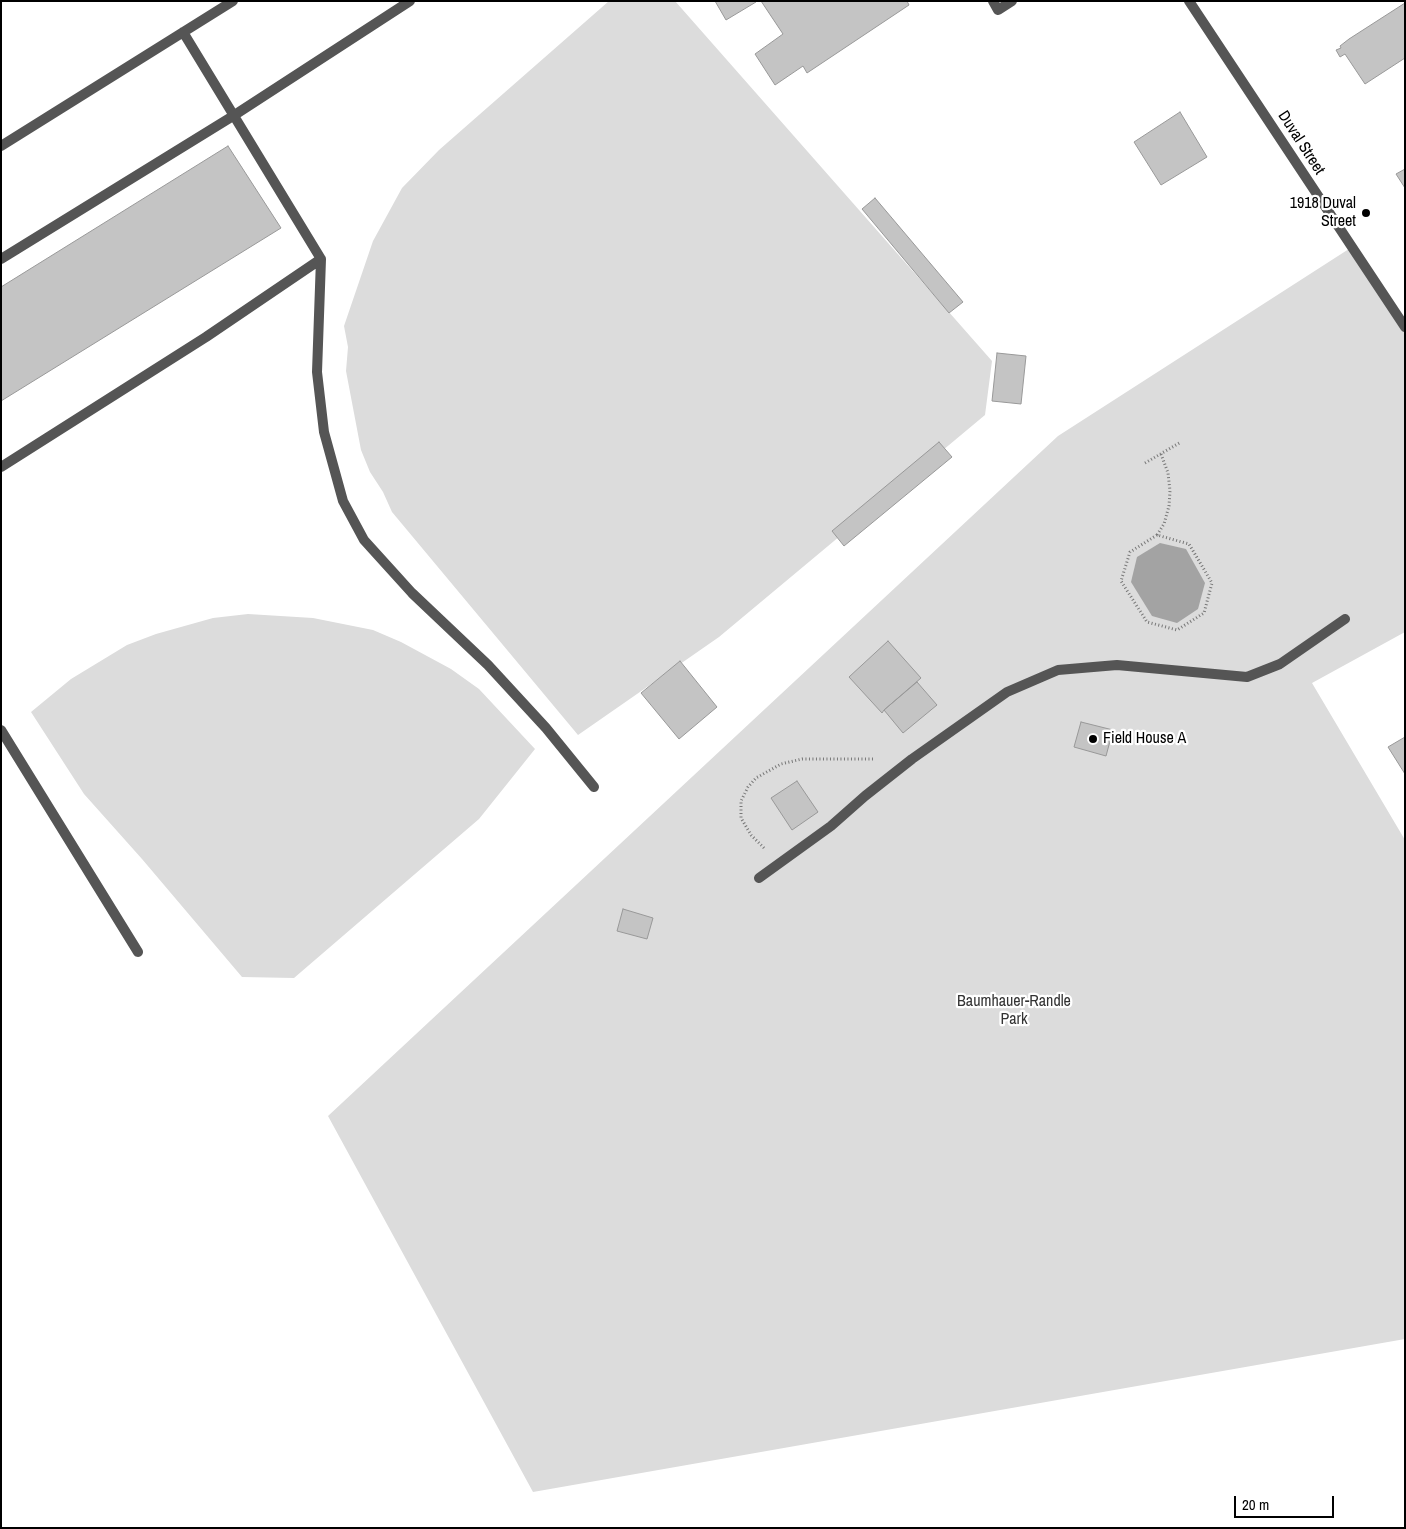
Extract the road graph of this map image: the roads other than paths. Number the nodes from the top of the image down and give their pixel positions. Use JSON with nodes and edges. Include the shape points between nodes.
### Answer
{"nodes":[{"id":1,"x":233,"y":1,"type":"edge"},
{"id":2,"x":410,"y":1,"type":"edge"},
{"id":3,"x":993,"y":1,"type":"edge"},
{"id":4,"x":1012,"y":1,"type":"edge"},
{"id":5,"x":1189,"y":1,"type":"edge"},
{"id":6,"x":183,"y":32,"type":"junction"},
{"id":7,"x":233,"y":116,"type":"junction"},
{"id":8,"x":1,"y":146,"type":"edge"},
{"id":9,"x":1,"y":259,"type":"edge"},
{"id":10,"x":321,"y":259,"type":"junction"},
{"id":11,"x":1405,"y":327,"type":"edge"},
{"id":12,"x":1,"y":467,"type":"edge"},
{"id":13,"x":1345,"y":619,"type":"dead end"},
{"id":14,"x":1,"y":730,"type":"edge"},
{"id":15,"x":594,"y":787,"type":"dead end"},
{"id":16,"x":759,"y":878,"type":"dead end"},
{"id":17,"x":138,"y":952,"type":"dead end"}],
"edges":[{"from":1,"to":6,"type":"street"},
{"from":2,"to":7,"type":"street"},
{"from":3,"to":4,"type":"street","via":[[998,10]]},
{"from":5,"to":11,"type":"street","name":"Duval Street"},
{"from":6,"to":7,"type":"street"},
{"from":6,"to":8,"type":"street"},
{"from":7,"to":9,"type":"street"},
{"from":7,"to":10,"type":"street"},
{"from":10,"to":12,"type":"street","via":[[206,337]]},
{"from":10,"to":15,"type":"street","via":[[317,372],[324,432],[343,501],[364,540],[412,593],[488,665]]},
{"from":13,"to":16,"type":"street","via":[[1280,664],[1247,677],[1117,665],[1058,670],[1007,692],[912,759],[831,826]]},
{"from":14,"to":17,"type":"street"}]}
